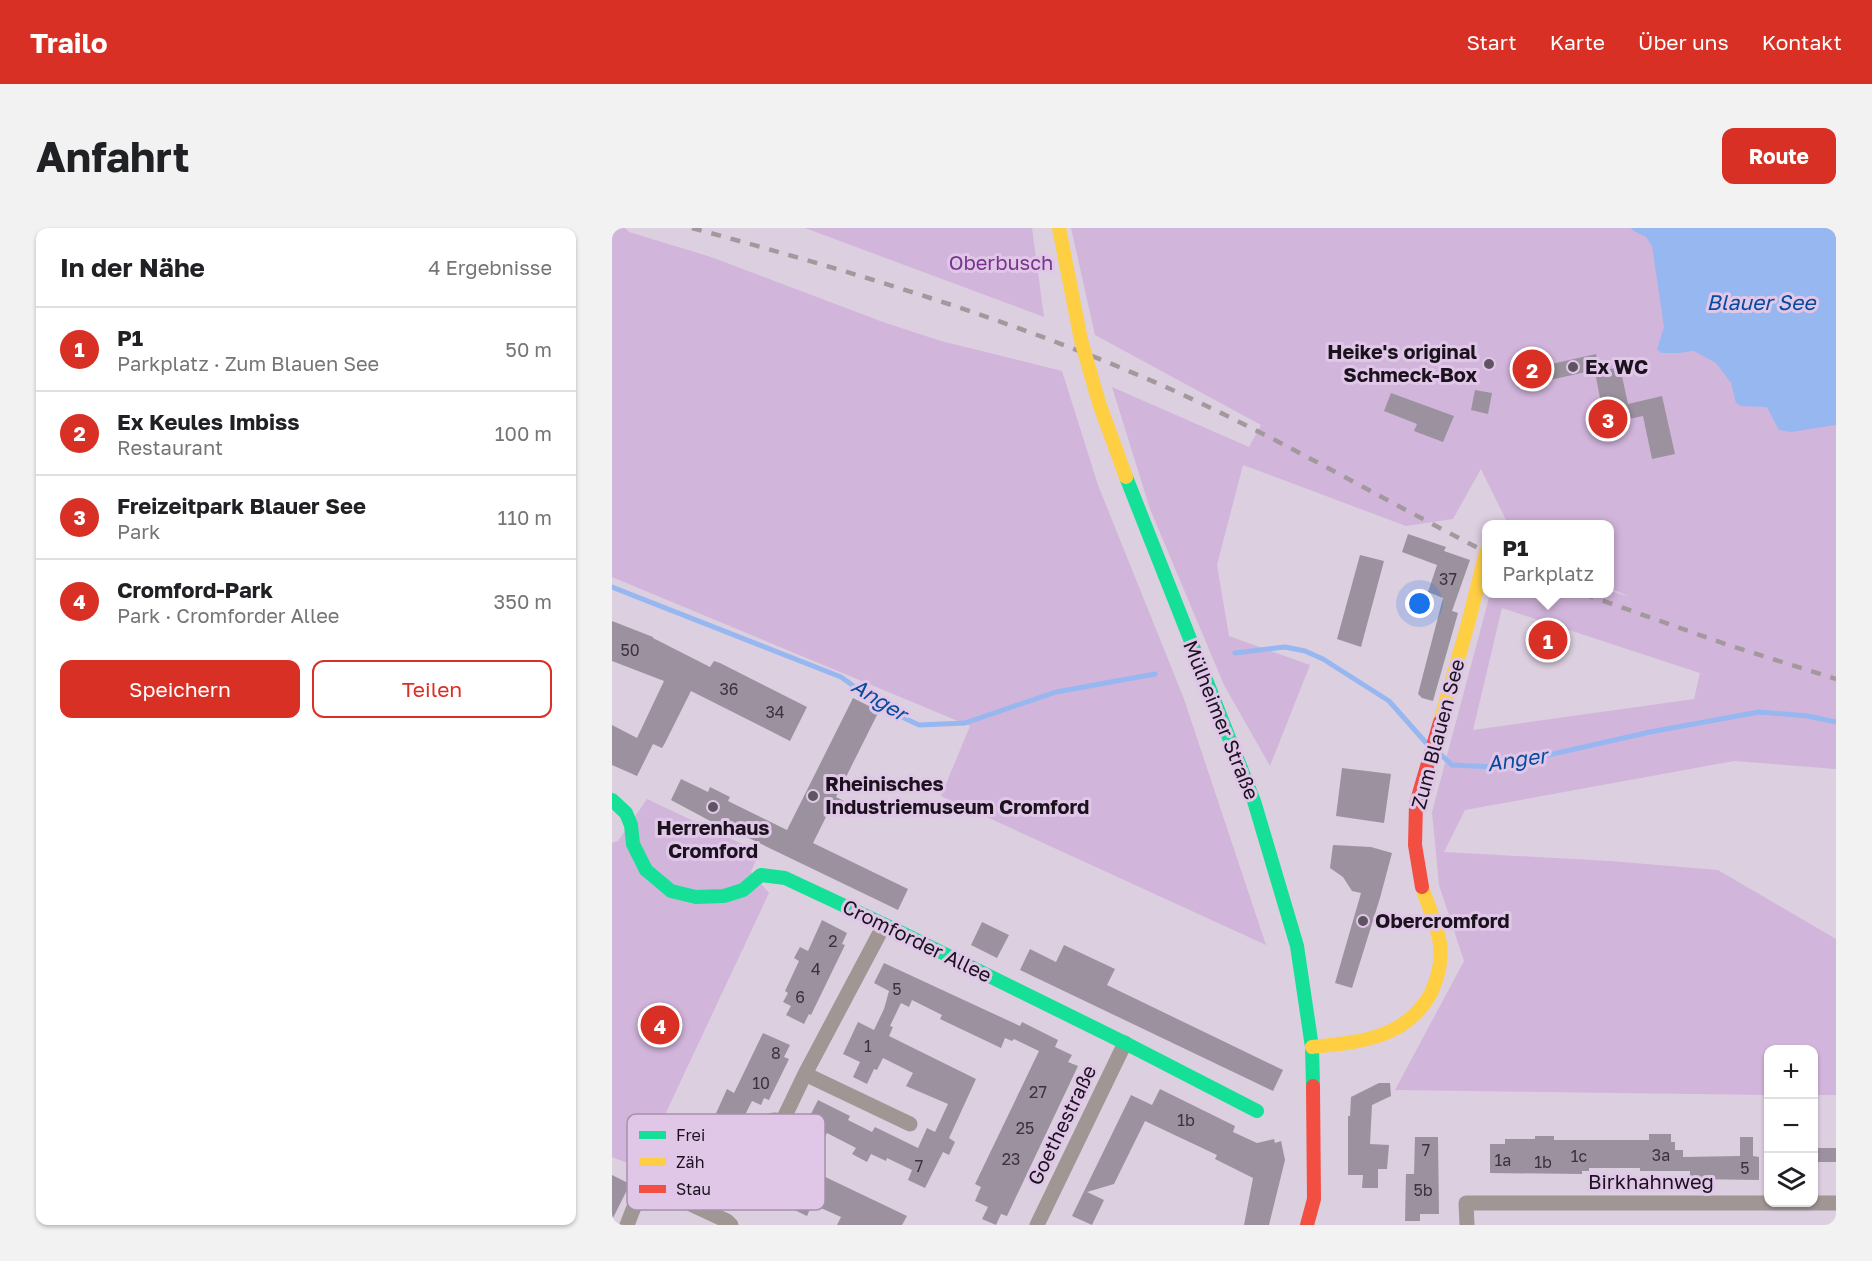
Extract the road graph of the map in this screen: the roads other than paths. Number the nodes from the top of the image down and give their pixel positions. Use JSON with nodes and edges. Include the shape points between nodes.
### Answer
{"nodes":[{"id":1,"x":1059,"y":228,"type":"edge"},
{"id":2,"x":1482,"y":569,"type":"edge"},
{"id":3,"x":612,"y":800,"type":"edge"},
{"id":4,"x":884,"y":925,"type":"junction"},
{"id":5,"x":1125,"y":1043,"type":"junction"},
{"id":6,"x":1312,"y":1047,"type":"junction"},
{"id":7,"x":805,"y":1074,"type":"junction"},
{"id":8,"x":1257,"y":1111,"type":"dead end"},
{"id":9,"x":786,"y":1114,"type":"edge"},
{"id":10,"x":910,"y":1124,"type":"dead end"},
{"id":11,"x":1836,"y":1203,"type":"edge"},
{"id":12,"x":634,"y":1210,"type":"edge"},
{"id":13,"x":704,"y":1210,"type":"edge"},
{"id":14,"x":627,"y":1225,"type":"edge"},
{"id":15,"x":731,"y":1225,"type":"edge"},
{"id":16,"x":1037,"y":1225,"type":"edge"},
{"id":17,"x":1307,"y":1225,"type":"edge"},
{"id":18,"x":1467,"y":1225,"type":"edge"}],
"edges":[{"from":1,"to":6,"type":"street","name":"Mülheimer Straße","bridge":true,"via":[[1081,340],[1099,403],[1257,810],[1297,946]]},
{"from":2,"to":6,"type":"street","name":"Zum Blauen See","via":[[1414,820],[1421,884],[1440,944],[1438,976],[1424,1006],[1394,1031],[1362,1042]]},
{"from":3,"to":4,"type":"street","name":"Cromforder Allee","via":[[626,813],[633,844],[646,870],[671,891],[696,897],[724,896],[743,890],[761,875],[779,877]]},
{"from":4,"to":5,"type":"street","name":"Cromforder Allee"},
{"from":4,"to":7,"type":"street"},
{"from":5,"to":8,"type":"street","name":"Cromforder Allee"},
{"from":5,"to":16,"type":"street","name":"Goethestraße"},
{"from":6,"to":17,"type":"street","name":"Mülheimer Straße","via":[[1314,1199]]},
{"from":7,"to":9,"type":"street"},
{"from":7,"to":10,"type":"street"},
{"from":11,"to":18,"type":"street","name":"Birkhahnweg","via":[[1466,1203]]},
{"from":12,"to":14,"type":"street"},
{"from":13,"to":15,"type":"street"}]}
